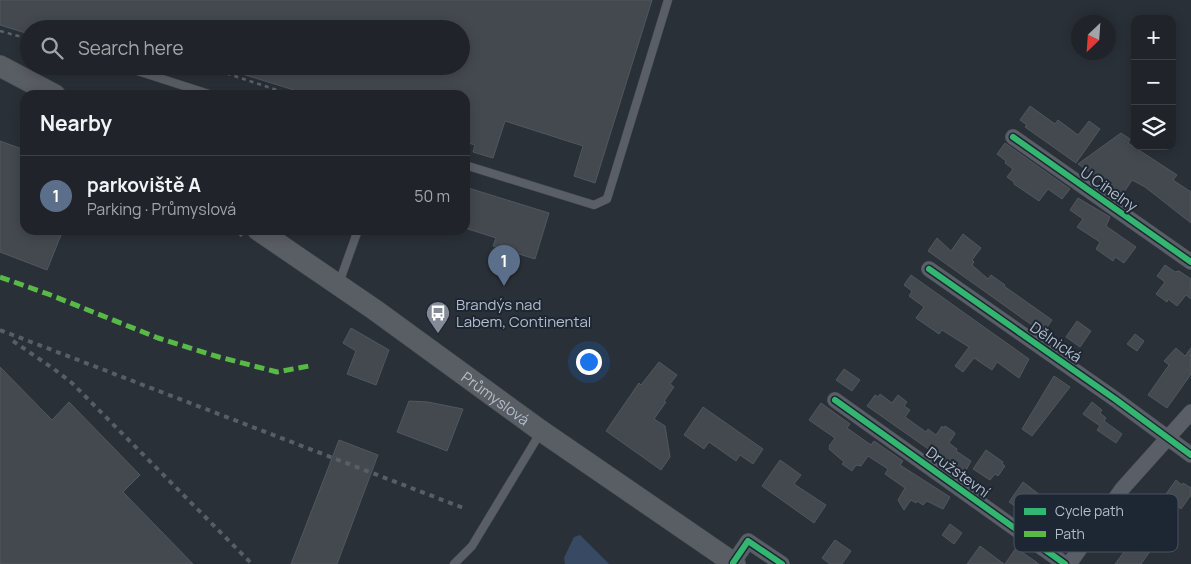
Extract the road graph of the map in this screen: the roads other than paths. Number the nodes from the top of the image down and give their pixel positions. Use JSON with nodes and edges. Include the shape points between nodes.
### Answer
{"nodes":[{"id":1,"x":668,"y":0,"type":"edge"},
{"id":2,"x":0,"y":66,"type":"edge"},
{"id":3,"x":150,"y":75,"type":"edge"},
{"id":4,"x":46,"y":90,"type":"edge"},
{"id":5,"x":196,"y":90,"type":"edge"},
{"id":6,"x":1013,"y":138,"type":"dead end"},
{"id":7,"x":470,"y":167,"type":"edge"},
{"id":8,"x":265,"y":235,"type":"edge"},
{"id":9,"x":356,"y":235,"type":"edge"},
{"id":10,"x":1191,"y":262,"type":"edge"},
{"id":11,"x":929,"y":269,"type":"dead end"},
{"id":12,"x":339,"y":285,"type":"junction"},
{"id":13,"x":835,"y":400,"type":"dead end"},
{"id":14,"x":1191,"y":412,"type":"edge"},
{"id":15,"x":537,"y":428,"type":"junction"},
{"id":16,"x":1168,"y":438,"type":"junction"},
{"id":17,"x":1191,"y":455,"type":"edge"},
{"id":18,"x":1118,"y":494,"type":"edge"},
{"id":19,"x":1014,"y":527,"type":"edge"},
{"id":20,"x":1050,"y":552,"type":"edge"},
{"id":21,"x":1076,"y":552,"type":"edge"},
{"id":22,"x":734,"y":563,"type":"edge"},
{"id":23,"x":454,"y":564,"type":"edge"},
{"id":24,"x":782,"y":564,"type":"edge"},
{"id":25,"x":1067,"y":564,"type":"edge"}],
"edges":[{"from":1,"to":7,"type":"lane","via":[[606,199],[594,205]]},
{"from":2,"to":4,"type":"main road"},
{"from":3,"to":5,"type":"lane"},
{"from":6,"to":10,"type":"street","name":"U Cihelny"},
{"from":8,"to":12,"type":"main road","name":"Průmyslová"},
{"from":9,"to":12,"type":"lane"},
{"from":11,"to":16,"type":"street","name":"Dělnická"},
{"from":12,"to":15,"type":"main road","name":"Průmyslová"},
{"from":13,"to":19,"type":"street","name":"Družstevní"},
{"from":14,"to":16,"type":"street"},
{"from":15,"to":22,"type":"main road","name":"Průmyslová"},
{"from":15,"to":23,"type":"lane","via":[[536,440],[472,546]]},
{"from":16,"to":17,"type":"street","name":"Dělnická"},
{"from":16,"to":18,"type":"street"},
{"from":20,"to":25,"type":"street","name":"Družstevní"},
{"from":21,"to":25,"type":"street"},
{"from":22,"to":24,"type":"street","via":[[748,541]]}]}
